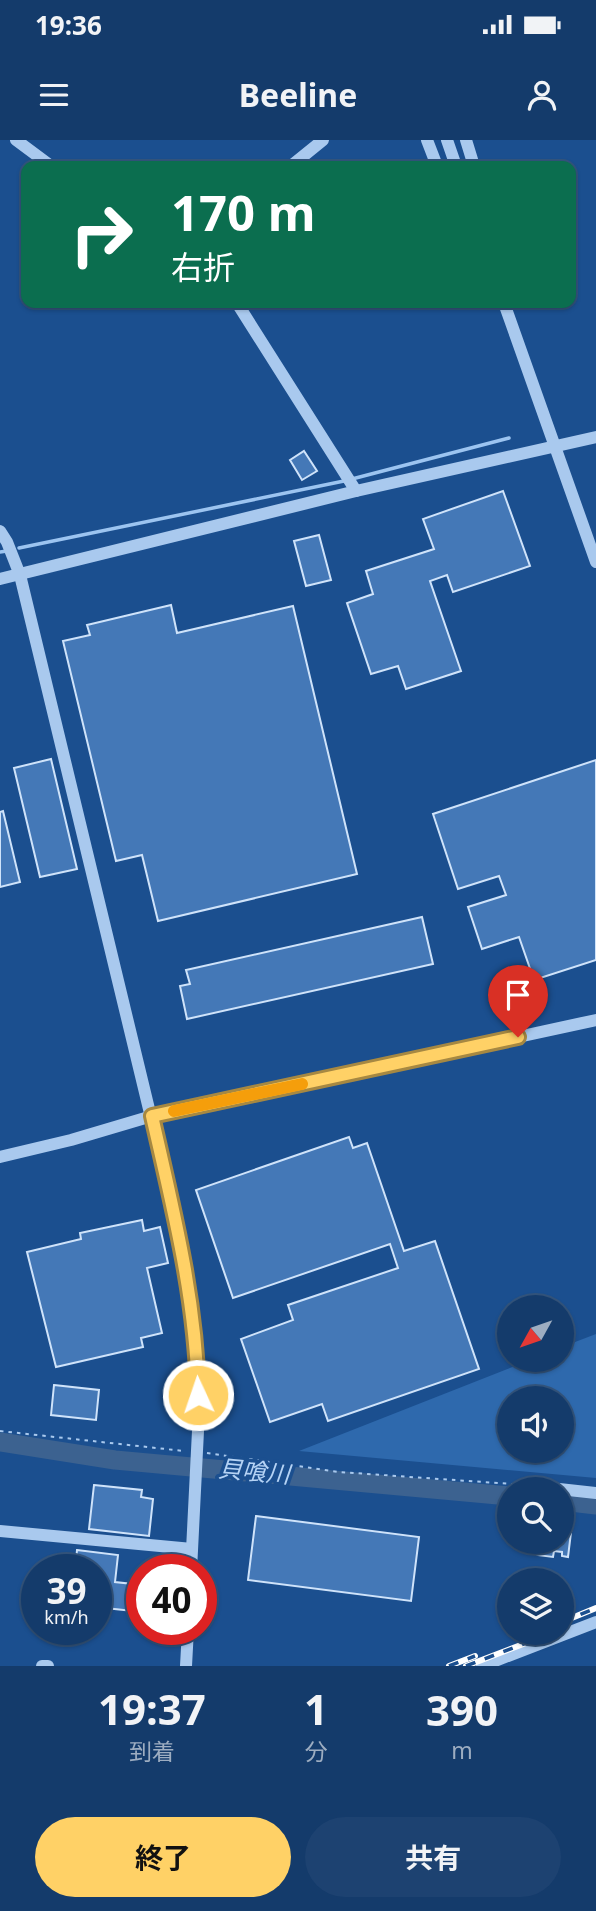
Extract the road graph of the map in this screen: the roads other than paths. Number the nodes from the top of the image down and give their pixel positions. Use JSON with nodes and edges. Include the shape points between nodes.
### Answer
{"nodes":[{"id":1,"x":16,"y":140,"type":"edge"},
{"id":2,"x":323,"y":140,"type":"edge"},
{"id":3,"x":427,"y":140,"type":"edge"},
{"id":4,"x":447,"y":140,"type":"edge"},
{"id":5,"x":466,"y":140,"type":"edge"},
{"id":6,"x":44,"y":161,"type":"edge"},
{"id":7,"x":297,"y":161,"type":"edge"},
{"id":8,"x":435,"y":161,"type":"edge"},
{"id":9,"x":454,"y":161,"type":"edge"},
{"id":10,"x":472,"y":161,"type":"edge"},
{"id":11,"x":240,"y":308,"type":"edge"},
{"id":12,"x":506,"y":308,"type":"edge"},
{"id":13,"x":596,"y":437,"type":"edge"},
{"id":14,"x":557,"y":447,"type":"junction"},
{"id":15,"x":356,"y":491,"type":"junction"},
{"id":16,"x":0,"y":531,"type":"edge"},
{"id":17,"x":596,"y":562,"type":"edge"},
{"id":18,"x":20,"y":575,"type":"junction"},
{"id":19,"x":0,"y":579,"type":"edge"},
{"id":20,"x":596,"y":1020,"type":"edge"},
{"id":21,"x":152,"y":1116,"type":"junction"},
{"id":22,"x":0,"y":1157,"type":"edge"},
{"id":23,"x":574,"y":1491,"type":"edge"},
{"id":24,"x":596,"y":1493,"type":"edge"},
{"id":25,"x":0,"y":1531,"type":"edge"},
{"id":26,"x":192,"y":1549,"type":"junction"},
{"id":27,"x":192,"y":1554,"type":"edge"},
{"id":28,"x":596,"y":1622,"type":"edge"},
{"id":29,"x":187,"y":1645,"type":"edge"},
{"id":30,"x":500,"y":1662,"type":"edge"},
{"id":31,"x":42,"y":1666,"type":"edge"},
{"id":32,"x":48,"y":1666,"type":"edge"},
{"id":33,"x":186,"y":1666,"type":"edge"},
{"id":34,"x":482,"y":1666,"type":"edge"}],
"edges":[{"from":1,"to":6,"type":"street"},
{"from":2,"to":7,"type":"street"},
{"from":3,"to":8,"type":"street"},
{"from":4,"to":9,"type":"street"},
{"from":5,"to":10,"type":"street"},
{"from":11,"to":15,"type":"street"},
{"from":12,"to":14,"type":"street"},
{"from":13,"to":14,"type":"street"},
{"from":14,"to":15,"type":"street"},
{"from":14,"to":17,"type":"street"},
{"from":15,"to":18,"type":"street"},
{"from":16,"to":18,"type":"street"},
{"from":18,"to":19,"type":"street"},
{"from":18,"to":21,"type":"street"},
{"from":20,"to":21,"type":"street"},
{"from":21,"to":22,"type":"street"},
{"from":21,"to":26,"type":"street","via":[[192,1310],[198,1378]]},
{"from":23,"to":24,"type":"street"},
{"from":25,"to":26,"type":"street"},
{"from":26,"to":27,"type":"street"},
{"from":28,"to":30,"type":"street"},
{"from":29,"to":33,"type":"street"},
{"from":30,"to":34,"type":"street"},
{"from":31,"to":32,"type":"street"}]}
